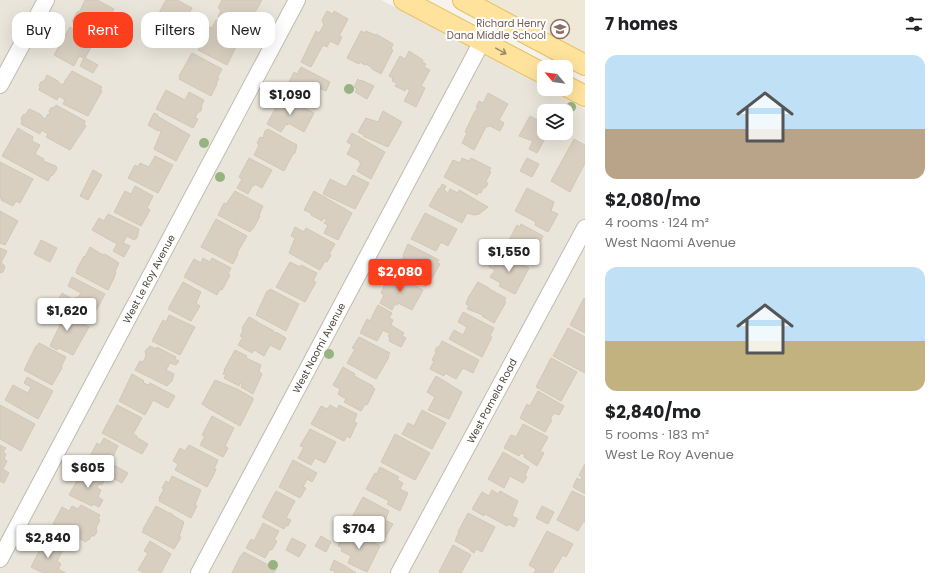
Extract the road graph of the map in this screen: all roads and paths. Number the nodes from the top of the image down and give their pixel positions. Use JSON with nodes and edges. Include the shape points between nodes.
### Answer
{"nodes":[{"id":1,"x":46,"y":0,"type":"edge"},
{"id":2,"x":297,"y":0,"type":"edge"},
{"id":3,"x":404,"y":0,"type":"edge"},
{"id":4,"x":463,"y":0,"type":"edge"},
{"id":5,"x":495,"y":17,"type":"junction"},
{"id":6,"x":482,"y":40,"type":"junction"},
{"id":7,"x":585,"y":65,"type":"edge"},
{"id":8,"x":537,"y":70,"type":"edge"},
{"id":9,"x":0,"y":86,"type":"edge"},
{"id":10,"x":573,"y":90,"type":"edge"},
{"id":11,"x":585,"y":96,"type":"edge"},
{"id":12,"x":585,"y":228,"type":"edge"},
{"id":13,"x":0,"y":559,"type":"edge"},
{"id":14,"x":199,"y":573,"type":"edge"},
{"id":15,"x":398,"y":573,"type":"edge"}],
"edges":[{"from":1,"to":9,"type":"street"},
{"from":2,"to":13,"type":"street","name":"West Le Roy Avenue"},
{"from":3,"to":6,"type":"main road"},
{"from":4,"to":5,"type":"main road"},
{"from":5,"to":6,"type":"street","name":"West Naomi Avenue"},
{"from":5,"to":7,"type":"main road"},
{"from":6,"to":8,"type":"main road","one_way":true},
{"from":6,"to":14,"type":"street","name":"West Naomi Avenue"},
{"from":10,"to":11,"type":"main road"},
{"from":12,"to":15,"type":"street","name":"West Pamela Road"}]}
